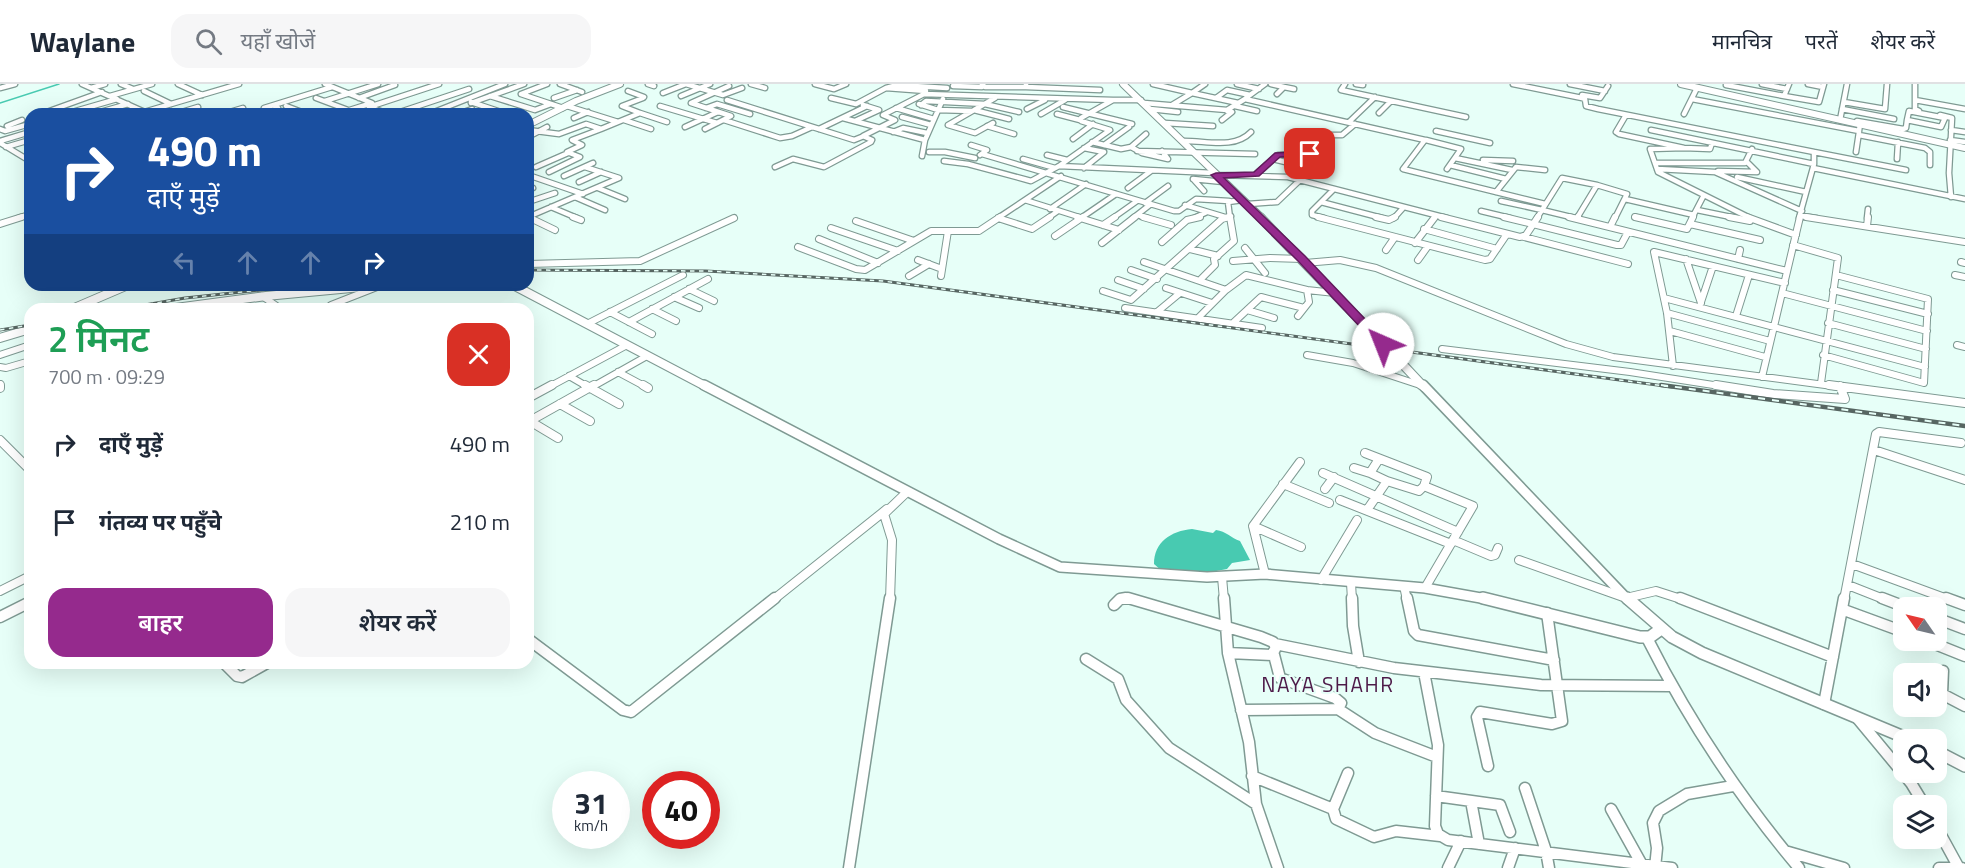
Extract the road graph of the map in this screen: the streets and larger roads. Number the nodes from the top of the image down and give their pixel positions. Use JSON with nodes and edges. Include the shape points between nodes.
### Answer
{"nodes":[{"id":1,"x":15,"y":84,"type":"edge"},
{"id":2,"x":82,"y":84,"type":"edge"},
{"id":3,"x":105,"y":84,"type":"edge"},
{"id":4,"x":121,"y":84,"type":"edge"},
{"id":5,"x":152,"y":84,"type":"edge"},
{"id":6,"x":178,"y":84,"type":"edge"},
{"id":7,"x":237,"y":84,"type":"edge"},
{"id":8,"x":325,"y":84,"type":"edge"},
{"id":9,"x":378,"y":84,"type":"edge"},
{"id":10,"x":458,"y":84,"type":"edge"},
{"id":11,"x":505,"y":84,"type":"edge"},
{"id":12,"x":524,"y":84,"type":"edge"},
{"id":13,"x":547,"y":84,"type":"edge"},
{"id":14,"x":560,"y":84,"type":"edge"},
{"id":15,"x":620,"y":84,"type":"edge"},
{"id":16,"x":648,"y":84,"type":"edge"},
{"id":17,"x":687,"y":84,"type":"edge"},
{"id":18,"x":710,"y":84,"type":"edge"},
{"id":19,"x":751,"y":84,"type":"edge"},
{"id":20,"x":815,"y":84,"type":"edge"},
{"id":21,"x":844,"y":84,"type":"edge"},
{"id":22,"x":1123,"y":84,"type":"edge"},
{"id":23,"x":1158,"y":84,"type":"edge"},
{"id":24,"x":1205,"y":84,"type":"edge"},
{"id":25,"x":1236,"y":84,"type":"edge"},
{"id":26,"x":1265,"y":84,"type":"edge"},
{"id":27,"x":1271,"y":84,"type":"edge"},
{"id":28,"x":1345,"y":84,"type":"edge"},
{"id":29,"x":1356,"y":84,"type":"edge"},
{"id":30,"x":1513,"y":84,"type":"edge"},
{"id":31,"x":1570,"y":84,"type":"edge"},
{"id":32,"x":1596,"y":84,"type":"edge"},
{"id":33,"x":1686,"y":84,"type":"edge"},
{"id":34,"x":1763,"y":84,"type":"edge"},
{"id":35,"x":1808,"y":84,"type":"edge"},
{"id":36,"x":1847,"y":84,"type":"edge"},
{"id":37,"x":1887,"y":84,"type":"edge"},
{"id":38,"x":1915,"y":84,"type":"edge"},
{"id":39,"x":369,"y":85,"type":"edge"},
{"id":40,"x":982,"y":85,"type":"edge"},
{"id":41,"x":1363,"y":85,"type":"edge"},
{"id":42,"x":1726,"y":85,"type":"edge"},
{"id":43,"x":1823,"y":85,"type":"edge"},
{"id":44,"x":395,"y":86,"type":"dead end"},
{"id":45,"x":438,"y":86,"type":"edge"},
{"id":46,"x":654,"y":86,"type":"dead end"},
{"id":47,"x":1026,"y":86,"type":"edge"},
{"id":48,"x":1788,"y":86,"type":"edge"},
{"id":49,"x":332,"y":87,"type":"junction"},
{"id":50,"x":729,"y":87,"type":"dead end"},
{"id":51,"x":1099,"y":87,"type":"edge"},
{"id":52,"x":1284,"y":87,"type":"junction"},
{"id":53,"x":1608,"y":87,"type":"edge"},
{"id":54,"x":0,"y":88,"type":"edge"},
{"id":55,"x":89,"y":88,"type":"junction"},
{"id":56,"x":700,"y":88,"type":"junction"},
{"id":57,"x":742,"y":88,"type":"dead end"},
{"id":58,"x":765,"y":88,"type":"dead end"},
{"id":59,"x":1545,"y":88,"type":"dead end"},
{"id":60,"x":1697,"y":88,"type":"junction"},
{"id":61,"x":133,"y":89,"type":"junction"},
{"id":62,"x":948,"y":89,"type":"edge"},
{"id":63,"x":1259,"y":89,"type":"junction"},
{"id":64,"x":1294,"y":89,"type":"dead end"},
{"id":65,"x":1227,"y":90,"type":"junction"},
{"id":66,"x":144,"y":91,"type":"dead end"},
{"id":67,"x":102,"y":92,"type":"junction"},
{"id":68,"x":414,"y":92,"type":"junction"},
{"id":69,"x":1761,"y":92,"type":"junction"},
{"id":70,"x":663,"y":93,"type":"dead end"},
{"id":71,"x":714,"y":93,"type":"junction"},
{"id":72,"x":1192,"y":93,"type":"junction"},
{"id":73,"x":1723,"y":93,"type":"junction"},
{"id":74,"x":349,"y":94,"type":"junction"},
{"id":75,"x":455,"y":94,"type":"junction"},
{"id":76,"x":1277,"y":94,"type":"dead end"},
{"id":77,"x":202,"y":95,"type":"junction"},
{"id":78,"x":1250,"y":95,"type":"junction"},
{"id":79,"x":110,"y":96,"type":"junction"},
{"id":80,"x":423,"y":96,"type":"dead end"},
{"id":81,"x":490,"y":96,"type":"junction"},
{"id":82,"x":681,"y":96,"type":"dead end"},
{"id":83,"x":1784,"y":96,"type":"junction"},
{"id":84,"x":645,"y":97,"type":"junction"},
{"id":85,"x":996,"y":97,"type":"junction"},
{"id":86,"x":1375,"y":97,"type":"junction"},
{"id":87,"x":316,"y":98,"type":"dead end"},
{"id":88,"x":359,"y":98,"type":"junction"},
{"id":89,"x":397,"y":98,"type":"junction"},
{"id":90,"x":831,"y":98,"type":"dead end"},
{"id":91,"x":1047,"y":98,"type":"junction"},
{"id":92,"x":1216,"y":98,"type":"junction"},
{"id":93,"x":117,"y":99,"type":"junction"},
{"id":94,"x":651,"y":99,"type":"dead end"},
{"id":95,"x":1067,"y":99,"type":"junction"},
{"id":96,"x":1245,"y":99,"type":"junction"},
{"id":97,"x":1692,"y":99,"type":"junction"},
{"id":98,"x":80,"y":100,"type":"junction"},
{"id":99,"x":464,"y":100,"type":"junction"},
{"id":100,"x":727,"y":100,"type":"dead end"},
{"id":101,"x":1101,"y":100,"type":"junction"},
{"id":102,"x":1113,"y":100,"type":"junction"},
{"id":103,"x":1391,"y":100,"type":"junction"},
{"id":104,"x":1915,"y":100,"type":"junction"},
{"id":105,"x":300,"y":101,"type":"dead end"},
{"id":106,"x":552,"y":101,"type":"junction"},
{"id":107,"x":325,"y":102,"type":"junction"},
{"id":108,"x":909,"y":102,"type":"junction"},
{"id":109,"x":942,"y":102,"type":"junction"},
{"id":110,"x":1143,"y":102,"type":"junction"},
{"id":111,"x":1844,"y":102,"type":"junction"},
{"id":112,"x":471,"y":103,"type":"junction"},
{"id":113,"x":88,"y":104,"type":"dead end"},
{"id":114,"x":128,"y":104,"type":"junction"},
{"id":115,"x":171,"y":104,"type":"junction"},
{"id":116,"x":859,"y":104,"type":"junction"},
{"id":117,"x":985,"y":104,"type":"junction"},
{"id":118,"x":921,"y":105,"type":"junction"},
{"id":119,"x":1172,"y":105,"type":"junction"},
{"id":120,"x":1236,"y":105,"type":"junction"},
{"id":121,"x":286,"y":106,"type":"junction"},
{"id":122,"x":418,"y":106,"type":"junction"},
{"id":123,"x":660,"y":106,"type":"dead end"},
{"id":124,"x":867,"y":106,"type":"junction"},
{"id":125,"x":198,"y":107,"type":"dead end"},
{"id":126,"x":368,"y":107,"type":"junction"},
{"id":127,"x":565,"y":107,"type":"junction"},
{"id":128,"x":1064,"y":107,"type":"dead end"},
{"id":129,"x":58,"y":108,"type":"edge"},
{"id":130,"x":86,"y":108,"type":"edge"},
{"id":131,"x":114,"y":108,"type":"edge"},
{"id":132,"x":135,"y":108,"type":"edge"},
{"id":133,"x":159,"y":108,"type":"edge"},
{"id":134,"x":195,"y":108,"type":"edge"},
{"id":135,"x":264,"y":108,"type":"dead end"},
{"id":136,"x":279,"y":108,"type":"edge"},
{"id":137,"x":292,"y":108,"type":"edge"},
{"id":138,"x":340,"y":108,"type":"edge"},
{"id":139,"x":364,"y":108,"type":"edge"},
{"id":140,"x":371,"y":108,"type":"edge"},
{"id":141,"x":412,"y":108,"type":"edge"},
{"id":142,"x":444,"y":108,"type":"edge"},
{"id":143,"x":487,"y":108,"type":"edge"},
{"id":144,"x":528,"y":108,"type":"edge"},
{"id":145,"x":706,"y":108,"type":"junction"},
{"id":146,"x":896,"y":108,"type":"junction"},
{"id":147,"x":1027,"y":109,"type":"dead end"},
{"id":148,"x":1096,"y":109,"type":"junction"},
{"id":149,"x":1150,"y":109,"type":"junction"},
{"id":150,"x":1842,"y":109,"type":"junction"},
{"id":151,"x":1965,"y":109,"type":"edge"},
{"id":152,"x":534,"y":110,"type":"edge"},
{"id":153,"x":938,"y":110,"type":"junction"},
{"id":154,"x":1225,"y":110,"type":"junction"},
{"id":155,"x":973,"y":111,"type":"junction"},
{"id":156,"x":1257,"y":111,"type":"dead end"},
{"id":157,"x":588,"y":112,"type":"junction"},
{"id":158,"x":718,"y":112,"type":"junction"},
{"id":159,"x":911,"y":112,"type":"junction"},
{"id":160,"x":1019,"y":112,"type":"dead end"},
{"id":161,"x":1178,"y":112,"type":"dead end"},
{"id":162,"x":640,"y":113,"type":"junction"},
{"id":163,"x":1089,"y":113,"type":"junction"},
{"id":164,"x":1378,"y":113,"type":"dead end"},
{"id":165,"x":750,"y":114,"type":"dead end"},
{"id":166,"x":1041,"y":114,"type":"dead end"},
{"id":167,"x":1057,"y":114,"type":"dead end"},
{"id":168,"x":1684,"y":114,"type":"dead end"},
{"id":169,"x":1626,"y":115,"type":"junction"},
{"id":170,"x":902,"y":117,"type":"junction"},
{"id":171,"x":1466,"y":117,"type":"dead end"},
{"id":172,"x":574,"y":118,"type":"dead end"},
{"id":173,"x":843,"y":118,"type":"junction"},
{"id":174,"x":934,"y":118,"type":"junction"},
{"id":175,"x":1128,"y":118,"type":"dead end"},
{"id":176,"x":702,"y":119,"type":"junction"},
{"id":177,"x":1009,"y":119,"type":"dead end"},
{"id":178,"x":1841,"y":119,"type":"junction"},
{"id":179,"x":1894,"y":119,"type":"dead end"},
{"id":180,"x":24,"y":120,"type":"edge"},
{"id":181,"x":624,"y":120,"type":"junction"},
{"id":182,"x":724,"y":120,"type":"junction"},
{"id":183,"x":895,"y":120,"type":"junction"},
{"id":184,"x":1080,"y":120,"type":"junction"},
{"id":185,"x":1222,"y":120,"type":"dead end"},
{"id":186,"x":1907,"y":120,"type":"junction"},
{"id":187,"x":534,"y":121,"type":"edge"},
{"id":188,"x":855,"y":121,"type":"junction"},
{"id":189,"x":1656,"y":121,"type":"junction"},
{"id":190,"x":618,"y":122,"type":"junction"},
{"id":191,"x":667,"y":122,"type":"dead end"},
{"id":192,"x":24,"y":123,"type":"edge"},
{"id":193,"x":717,"y":123,"type":"junction"},
{"id":194,"x":993,"y":123,"type":"dead end"},
{"id":195,"x":1165,"y":123,"type":"junction"},
{"id":196,"x":1352,"y":123,"type":"junction"},
{"id":197,"x":1093,"y":124,"type":"junction"},
{"id":198,"x":931,"y":125,"type":"junction"},
{"id":199,"x":987,"y":126,"type":"junction"},
{"id":200,"x":1213,"y":126,"type":"dead end"},
{"id":201,"x":547,"y":127,"type":"dead end"},
{"id":202,"x":685,"y":127,"type":"dead end"},
{"id":203,"x":812,"y":127,"type":"junction"},
{"id":204,"x":879,"y":128,"type":"junction"},
{"id":205,"x":0,"y":129,"type":"edge"},
{"id":206,"x":601,"y":129,"type":"junction"},
{"id":207,"x":651,"y":129,"type":"dead end"},
{"id":208,"x":705,"y":129,"type":"dead end"},
{"id":209,"x":819,"y":129,"type":"junction"},
{"id":210,"x":1651,"y":130,"type":"junction"},
{"id":211,"x":1859,"y":130,"type":"junction"},
{"id":212,"x":1951,"y":130,"type":"junction"},
{"id":213,"x":534,"y":131,"type":"edge"},
{"id":214,"x":537,"y":132,"type":"junction"},
{"id":215,"x":566,"y":132,"type":"junction"},
{"id":216,"x":893,"y":132,"type":"junction"},
{"id":217,"x":1251,"y":132,"type":"dead end"},
{"id":218,"x":1965,"y":132,"type":"edge"},
{"id":219,"x":534,"y":133,"type":"edge"},
{"id":220,"x":927,"y":133,"type":"junction"},
{"id":221,"x":24,"y":134,"type":"edge"},
{"id":222,"x":1014,"y":134,"type":"dead end"},
{"id":223,"x":1146,"y":134,"type":"dead end"},
{"id":224,"x":864,"y":136,"type":"junction"},
{"id":225,"x":580,"y":137,"type":"junction"},
{"id":226,"x":1073,"y":139,"type":"dead end"},
{"id":227,"x":925,"y":140,"type":"junction"},
{"id":228,"x":1426,"y":140,"type":"junction"},
{"id":229,"x":1646,"y":140,"type":"junction"},
{"id":230,"x":1755,"y":140,"type":"junction"},
{"id":231,"x":1182,"y":141,"type":"junction"},
{"id":232,"x":0,"y":142,"type":"edge"},
{"id":233,"x":24,"y":142,"type":"edge"},
{"id":234,"x":1092,"y":142,"type":"junction"},
{"id":235,"x":1898,"y":142,"type":"junction"},
{"id":236,"x":1950,"y":142,"type":"junction"},
{"id":237,"x":1965,"y":142,"type":"edge"},
{"id":238,"x":1490,"y":143,"type":"dead end"},
{"id":239,"x":1712,"y":143,"type":"junction"},
{"id":240,"x":971,"y":145,"type":"dead end"},
{"id":241,"x":1104,"y":145,"type":"junction"},
{"id":242,"x":1131,"y":147,"type":"junction"},
{"id":243,"x":9,"y":148,"type":"junction"},
{"id":244,"x":1084,"y":148,"type":"junction"},
{"id":245,"x":1683,"y":148,"type":"junction"},
{"id":246,"x":1965,"y":148,"type":"edge"},
{"id":247,"x":1137,"y":151,"type":"junction"},
{"id":248,"x":1752,"y":151,"type":"junction"},
{"id":249,"x":929,"y":152,"type":"dead end"},
{"id":250,"x":1162,"y":152,"type":"junction"},
{"id":251,"x":1193,"y":152,"type":"junction"},
{"id":252,"x":1814,"y":152,"type":"junction"},
{"id":253,"x":1856,"y":152,"type":"dead end"},
{"id":254,"x":0,"y":153,"type":"edge"},
{"id":255,"x":568,"y":153,"type":"junction"},
{"id":256,"x":982,"y":154,"type":"junction"},
{"id":257,"x":1254,"y":154,"type":"dead end"},
{"id":258,"x":1047,"y":155,"type":"dead end"},
{"id":259,"x":922,"y":156,"type":"dead end"},
{"id":260,"x":24,"y":157,"type":"edge"},
{"id":261,"x":975,"y":158,"type":"junction"},
{"id":262,"x":1455,"y":158,"type":"junction"},
{"id":263,"x":1023,"y":159,"type":"dead end"},
{"id":264,"x":1273,"y":159,"type":"junction"},
{"id":265,"x":1897,"y":159,"type":"dead end"},
{"id":266,"x":1067,"y":160,"type":"junction"},
{"id":267,"x":1466,"y":160,"type":"junction"},
{"id":268,"x":1858,"y":160,"type":"junction"},
{"id":269,"x":944,"y":161,"type":"dead end"},
{"id":270,"x":1513,"y":161,"type":"dead end"},
{"id":271,"x":1747,"y":162,"type":"junction"},
{"id":272,"x":592,"y":163,"type":"dead end"},
{"id":273,"x":1655,"y":163,"type":"junction"},
{"id":274,"x":966,"y":164,"type":"junction"},
{"id":275,"x":1883,"y":165,"type":"junction"},
{"id":276,"x":1930,"y":165,"type":"dead end"},
{"id":277,"x":1813,"y":166,"type":"junction"},
{"id":278,"x":536,"y":167,"type":"dead end"},
{"id":279,"x":585,"y":167,"type":"junction"},
{"id":280,"x":775,"y":167,"type":"dead end"},
{"id":281,"x":1057,"y":167,"type":"junction"},
{"id":282,"x":1084,"y":168,"type":"junction"},
{"id":283,"x":1657,"y":169,"type":"junction"},
{"id":284,"x":1512,"y":170,"type":"junction"},
{"id":285,"x":1545,"y":170,"type":"dead end"},
{"id":286,"x":1906,"y":170,"type":"dead end"},
{"id":287,"x":1151,"y":171,"type":"junction"},
{"id":288,"x":1714,"y":171,"type":"junction"},
{"id":289,"x":549,"y":172,"type":"dead end"},
{"id":290,"x":601,"y":172,"type":"junction"},
{"id":291,"x":1048,"y":172,"type":"junction"},
{"id":292,"x":1186,"y":172,"type":"junction"},
{"id":293,"x":1326,"y":172,"type":"dead end"},
{"id":294,"x":1215,"y":174,"type":"junction"},
{"id":295,"x":1256,"y":174,"type":"junction"},
{"id":296,"x":564,"y":176,"type":"dead end"},
{"id":297,"x":1061,"y":176,"type":"junction"},
{"id":298,"x":534,"y":177,"type":"edge"},
{"id":299,"x":1736,"y":177,"type":"dead end"},
{"id":300,"x":1855,"y":177,"type":"junction"},
{"id":301,"x":1193,"y":179,"type":"junction"},
{"id":302,"x":1506,"y":179,"type":"junction"},
{"id":303,"x":1300,"y":180,"type":"junction"},
{"id":304,"x":579,"y":182,"type":"dead end"},
{"id":305,"x":1223,"y":182,"type":"junction"},
{"id":306,"x":1880,"y":182,"type":"junction"},
{"id":307,"x":1086,"y":184,"type":"junction"},
{"id":308,"x":1597,"y":185,"type":"junction"},
{"id":309,"x":1168,"y":186,"type":"dead end"},
{"id":310,"x":598,"y":188,"type":"junction"},
{"id":311,"x":1128,"y":188,"type":"dead end"},
{"id":312,"x":1334,"y":189,"type":"junction"},
{"id":313,"x":1204,"y":191,"type":"dead end"},
{"id":314,"x":1496,"y":192,"type":"junction"},
{"id":315,"x":1806,"y":192,"type":"junction"},
{"id":316,"x":555,"y":193,"type":"dead end"},
{"id":317,"x":584,"y":194,"type":"junction"},
{"id":318,"x":1116,"y":194,"type":"junction"},
{"id":319,"x":1704,"y":195,"type":"junction"},
{"id":320,"x":575,"y":197,"type":"junction"},
{"id":321,"x":1951,"y":197,"type":"junction"},
{"id":322,"x":625,"y":199,"type":"dead end"},
{"id":323,"x":1625,"y":199,"type":"junction"},
{"id":324,"x":1025,"y":200,"type":"junction"},
{"id":325,"x":1965,"y":200,"type":"edge"},
{"id":326,"x":534,"y":201,"type":"edge"},
{"id":327,"x":1137,"y":201,"type":"junction"},
{"id":328,"x":1229,"y":201,"type":"junction"},
{"id":329,"x":1502,"y":201,"type":"dead end"},
{"id":330,"x":1245,"y":202,"type":"junction"},
{"id":331,"x":1321,"y":202,"type":"junction"},
{"id":332,"x":1148,"y":204,"type":"junction"},
{"id":333,"x":1185,"y":206,"type":"junction"},
{"id":334,"x":551,"y":207,"type":"junction"},
{"id":335,"x":1403,"y":207,"type":"junction"},
{"id":336,"x":1543,"y":207,"type":"junction"},
{"id":337,"x":1050,"y":208,"type":"junction"},
{"id":338,"x":1868,"y":209,"type":"dead end"},
{"id":339,"x":605,"y":210,"type":"dead end"},
{"id":340,"x":1058,"y":211,"type":"junction"},
{"id":341,"x":1481,"y":211,"type":"dead end"},
{"id":342,"x":1207,"y":212,"type":"junction"},
{"id":343,"x":1696,"y":213,"type":"junction"},
{"id":344,"x":534,"y":214,"type":"edge"},
{"id":345,"x":1802,"y":214,"type":"junction"},
{"id":346,"x":1137,"y":215,"type":"junction"},
{"id":347,"x":24,"y":216,"type":"edge"},
{"id":348,"x":1436,"y":216,"type":"junction"},
{"id":349,"x":1228,"y":217,"type":"junction"},
{"id":350,"x":1635,"y":217,"type":"dead end"},
{"id":351,"x":734,"y":218,"type":"dead end"},
{"id":352,"x":998,"y":218,"type":"junction"},
{"id":353,"x":1080,"y":218,"type":"junction"},
{"id":354,"x":1577,"y":219,"type":"junction"},
{"id":355,"x":534,"y":220,"type":"edge"},
{"id":356,"x":580,"y":220,"type":"dead end"},
{"id":357,"x":856,"y":221,"type":"dead end"},
{"id":358,"x":1,"y":222,"type":"edge"},
{"id":359,"x":1760,"y":223,"type":"junction"},
{"id":360,"x":1534,"y":224,"type":"junction"},
{"id":361,"x":1690,"y":224,"type":"junction"},
{"id":362,"x":1103,"y":225,"type":"junction"},
{"id":363,"x":1171,"y":225,"type":"dead end"},
{"id":364,"x":1867,"y":226,"type":"junction"},
{"id":365,"x":1610,"y":227,"type":"junction"},
{"id":366,"x":831,"y":228,"type":"dead end"},
{"id":367,"x":555,"y":230,"type":"dead end"},
{"id":368,"x":1119,"y":230,"type":"junction"},
{"id":369,"x":1424,"y":230,"type":"junction"},
{"id":370,"x":948,"y":231,"type":"junction"},
{"id":371,"x":1628,"y":232,"type":"junction"},
{"id":372,"x":1507,"y":234,"type":"junction"},
{"id":373,"x":1796,"y":235,"type":"junction"},
{"id":374,"x":1055,"y":236,"type":"dead end"},
{"id":375,"x":1395,"y":237,"type":"junction"},
{"id":376,"x":1524,"y":237,"type":"junction"},
{"id":377,"x":819,"y":239,"type":"dead end"},
{"id":378,"x":1760,"y":240,"type":"dead end"},
{"id":379,"x":914,"y":241,"type":"junction"},
{"id":380,"x":1162,"y":242,"type":"dead end"},
{"id":381,"x":1102,"y":243,"type":"dead end"},
{"id":382,"x":1415,"y":243,"type":"junction"},
{"id":383,"x":1703,"y":243,"type":"dead end"},
{"id":384,"x":1793,"y":245,"type":"junction"},
{"id":385,"x":1428,"y":246,"type":"junction"},
{"id":386,"x":798,"y":247,"type":"dead end"},
{"id":387,"x":1965,"y":247,"type":"edge"},
{"id":388,"x":1245,"y":248,"type":"dead end"},
{"id":389,"x":1190,"y":249,"type":"junction"},
{"id":390,"x":1497,"y":249,"type":"junction"},
{"id":391,"x":1700,"y":249,"type":"junction"},
{"id":392,"x":1386,"y":250,"type":"dead end"},
{"id":393,"x":1740,"y":250,"type":"dead end"},
{"id":394,"x":897,"y":251,"type":"junction"},
{"id":395,"x":1218,"y":256,"type":"junction"},
{"id":396,"x":1253,"y":259,"type":"junction"},
{"id":397,"x":1686,"y":259,"type":"junction"},
{"id":398,"x":1738,"y":259,"type":"junction"},
{"id":399,"x":918,"y":260,"type":"dead end"},
{"id":400,"x":1418,"y":260,"type":"dead end"},
{"id":401,"x":1233,"y":261,"type":"dead end"},
{"id":402,"x":1304,"y":261,"type":"junction"},
{"id":403,"x":1144,"y":262,"type":"dead end"},
{"id":404,"x":878,"y":263,"type":"junction"},
{"id":405,"x":534,"y":264,"type":"edge"},
{"id":406,"x":929,"y":264,"type":"junction"},
{"id":407,"x":1628,"y":264,"type":"dead end"},
{"id":408,"x":1713,"y":266,"type":"junction"},
{"id":409,"x":1131,"y":270,"type":"dead end"},
{"id":410,"x":1167,"y":270,"type":"junction"},
{"id":411,"x":1787,"y":271,"type":"junction"},
{"id":412,"x":1265,"y":273,"type":"dead end"},
{"id":413,"x":1749,"y":274,"type":"junction"},
{"id":414,"x":683,"y":275,"type":"dead end"},
{"id":415,"x":1836,"y":275,"type":"junction"},
{"id":416,"x":1955,"y":275,"type":"dead end"},
{"id":417,"x":909,"y":276,"type":"dead end"},
{"id":418,"x":1965,"y":277,"type":"edge"},
{"id":419,"x":708,"y":279,"type":"dead end"},
{"id":420,"x":1156,"y":279,"type":"junction"},
{"id":421,"x":1118,"y":280,"type":"dead end"},
{"id":422,"x":1200,"y":280,"type":"junction"},
{"id":423,"x":1785,"y":283,"type":"junction"},
{"id":424,"x":1166,"y":288,"type":"dead end"},
{"id":425,"x":689,"y":289,"type":"junction"},
{"id":426,"x":1144,"y":290,"type":"junction"},
{"id":427,"x":1226,"y":290,"type":"junction"},
{"id":428,"x":1307,"y":290,"type":"junction"},
{"id":429,"x":1833,"y":290,"type":"junction"},
{"id":430,"x":114,"y":291,"type":"edge"},
{"id":431,"x":317,"y":291,"type":"edge"},
{"id":432,"x":367,"y":291,"type":"edge"},
{"id":433,"x":524,"y":291,"type":"edge"},
{"id":434,"x":1103,"y":291,"type":"dead end"},
{"id":435,"x":1782,"y":292,"type":"junction"},
{"id":436,"x":1180,"y":293,"type":"junction"},
{"id":437,"x":1335,"y":294,"type":"junction"},
{"id":438,"x":262,"y":296,"type":"junction"},
{"id":439,"x":674,"y":297,"type":"junction"},
{"id":440,"x":1664,"y":298,"type":"junction"},
{"id":441,"x":234,"y":299,"type":"junction"},
{"id":442,"x":714,"y":301,"type":"dead end"},
{"id":443,"x":86,"y":303,"type":"edge"},
{"id":444,"x":211,"y":303,"type":"edge"},
{"id":445,"x":231,"y":303,"type":"edge"},
{"id":446,"x":272,"y":303,"type":"edge"},
{"id":447,"x":336,"y":303,"type":"edge"},
{"id":448,"x":1212,"y":303,"type":"junction"},
{"id":449,"x":1700,"y":305,"type":"junction"},
{"id":450,"x":1830,"y":306,"type":"junction"},
{"id":451,"x":699,"y":308,"type":"dead end"},
{"id":452,"x":1125,"y":308,"type":"dead end"},
{"id":453,"x":1304,"y":308,"type":"junction"},
{"id":454,"x":652,"y":309,"type":"junction"},
{"id":455,"x":1247,"y":310,"type":"junction"},
{"id":456,"x":610,"y":312,"type":"junction"},
{"id":457,"x":1157,"y":312,"type":"junction"},
{"id":458,"x":1667,"y":313,"type":"junction"},
{"id":459,"x":1928,"y":314,"type":"junction"},
{"id":460,"x":1298,"y":316,"type":"dead end"},
{"id":461,"x":1736,"y":316,"type":"junction"},
{"id":462,"x":1198,"y":318,"type":"junction"},
{"id":463,"x":1274,"y":318,"type":"dead end"},
{"id":464,"x":676,"y":321,"type":"dead end"},
{"id":465,"x":629,"y":322,"type":"junction"},
{"id":466,"x":1233,"y":323,"type":"junction"},
{"id":467,"x":1828,"y":323,"type":"junction"},
{"id":468,"x":587,"y":324,"type":"junction"},
{"id":469,"x":1774,"y":326,"type":"junction"},
{"id":470,"x":1262,"y":328,"type":"dead end"},
{"id":471,"x":24,"y":331,"type":"edge"},
{"id":472,"x":1670,"y":331,"type":"junction"},
{"id":473,"x":1927,"y":331,"type":"junction"},
{"id":474,"x":652,"y":334,"type":"dead end"},
{"id":475,"x":24,"y":337,"type":"edge"},
{"id":476,"x":0,"y":340,"type":"edge"},
{"id":477,"x":1770,"y":341,"type":"junction"},
{"id":478,"x":1825,"y":341,"type":"junction"},
{"id":479,"x":1383,"y":344,"type":"dead end"},
{"id":480,"x":627,"y":345,"type":"junction"},
{"id":481,"x":1957,"y":345,"type":"dead end"},
{"id":482,"x":24,"y":347,"type":"edge"},
{"id":483,"x":1965,"y":347,"type":"edge"},
{"id":484,"x":1442,"y":349,"type":"dead end"},
{"id":485,"x":1926,"y":349,"type":"junction"},
{"id":486,"x":1393,"y":354,"type":"dead end"},
{"id":487,"x":0,"y":355,"type":"edge"},
{"id":488,"x":1307,"y":355,"type":"dead end"},
{"id":489,"x":647,"y":356,"type":"junction"},
{"id":490,"x":1823,"y":356,"type":"junction"},
{"id":491,"x":1765,"y":357,"type":"junction"},
{"id":492,"x":24,"y":362,"type":"edge"},
{"id":493,"x":1673,"y":366,"type":"junction"},
{"id":494,"x":0,"y":367,"type":"edge"},
{"id":495,"x":1925,"y":367,"type":"junction"},
{"id":496,"x":618,"y":372,"type":"junction"},
{"id":497,"x":569,"y":376,"type":"junction"},
{"id":498,"x":1762,"y":377,"type":"junction"},
{"id":499,"x":1821,"y":383,"type":"junction"},
{"id":500,"x":1840,"y":386,"type":"junction"},
{"id":501,"x":1425,"y":387,"type":"junction"},
{"id":502,"x":590,"y":388,"type":"junction"},
{"id":503,"x":648,"y":388,"type":"dead end"},
{"id":504,"x":534,"y":395,"type":"edge"},
{"id":505,"x":1965,"y":403,"type":"edge"},
{"id":506,"x":560,"y":404,"type":"junction"},
{"id":507,"x":620,"y":404,"type":"dead end"},
{"id":508,"x":534,"y":418,"type":"edge"},
{"id":509,"x":590,"y":422,"type":"dead end"},
{"id":510,"x":534,"y":424,"type":"edge"},
{"id":511,"x":558,"y":438,"type":"dead end"},
{"id":512,"x":0,"y":440,"type":"edge"},
{"id":513,"x":1961,"y":443,"type":"dead end"},
{"id":514,"x":1874,"y":450,"type":"junction"},
{"id":515,"x":1365,"y":453,"type":"dead end"},
{"id":516,"x":1379,"y":459,"type":"junction"},
{"id":517,"x":1300,"y":462,"type":"dead end"},
{"id":518,"x":24,"y":464,"type":"edge"},
{"id":519,"x":1354,"y":468,"type":"dead end"},
{"id":520,"x":1323,"y":473,"type":"dead end"},
{"id":521,"x":1370,"y":473,"type":"junction"},
{"id":522,"x":1334,"y":477,"type":"junction"},
{"id":523,"x":1387,"y":480,"type":"junction"},
{"id":524,"x":1965,"y":480,"type":"edge"},
{"id":525,"x":1283,"y":484,"type":"junction"},
{"id":526,"x":1424,"y":486,"type":"junction"},
{"id":527,"x":1325,"y":489,"type":"dead end"},
{"id":528,"x":907,"y":492,"type":"junction"},
{"id":529,"x":1377,"y":496,"type":"junction"},
{"id":530,"x":1340,"y":500,"type":"dead end"},
{"id":531,"x":1329,"y":503,"type":"dead end"},
{"id":532,"x":887,"y":509,"type":"junction"},
{"id":533,"x":1367,"y":510,"type":"junction"},
{"id":534,"x":1357,"y":520,"type":"dead end"},
{"id":535,"x":1252,"y":526,"type":"junction"},
{"id":536,"x":1458,"y":532,"type":"junction"},
{"id":537,"x":1452,"y":542,"type":"junction"},
{"id":538,"x":1301,"y":547,"type":"dead end"},
{"id":539,"x":1498,"y":548,"type":"dead end"},
{"id":540,"x":1519,"y":560,"type":"dead end"},
{"id":541,"x":1852,"y":564,"type":"junction"},
{"id":542,"x":1265,"y":574,"type":"junction"},
{"id":543,"x":1222,"y":577,"type":"junction"},
{"id":544,"x":24,"y":579,"type":"edge"},
{"id":545,"x":1321,"y":580,"type":"junction"},
{"id":546,"x":1351,"y":583,"type":"junction"},
{"id":547,"x":1848,"y":585,"type":"junction"},
{"id":548,"x":1404,"y":586,"type":"junction"},
{"id":549,"x":1425,"y":588,"type":"junction"},
{"id":550,"x":0,"y":591,"type":"edge"},
{"id":551,"x":1626,"y":597,"type":"junction"},
{"id":552,"x":1893,"y":602,"type":"edge"},
{"id":553,"x":24,"y":605,"type":"edge"},
{"id":554,"x":1114,"y":605,"type":"dead end"},
{"id":555,"x":1965,"y":605,"type":"edge"},
{"id":556,"x":1844,"y":610,"type":"junction"},
{"id":557,"x":1546,"y":613,"type":"junction"},
{"id":558,"x":0,"y":617,"type":"edge"},
{"id":559,"x":1947,"y":622,"type":"edge"},
{"id":560,"x":1226,"y":627,"type":"junction"},
{"id":561,"x":1893,"y":628,"type":"edge"},
{"id":562,"x":1661,"y":629,"type":"junction"},
{"id":563,"x":1965,"y":629,"type":"edge"},
{"id":564,"x":1647,"y":638,"type":"junction"},
{"id":565,"x":534,"y":644,"type":"edge"},
{"id":566,"x":1275,"y":644,"type":"junction"},
{"id":567,"x":1947,"y":649,"type":"edge"},
{"id":568,"x":1228,"y":653,"type":"junction"},
{"id":569,"x":1274,"y":655,"type":"junction"},
{"id":570,"x":1965,"y":656,"type":"edge"},
{"id":571,"x":1833,"y":657,"type":"junction"},
{"id":572,"x":1086,"y":659,"type":"dead end"},
{"id":573,"x":1554,"y":660,"type":"junction"},
{"id":574,"x":1359,"y":662,"type":"junction"},
{"id":575,"x":230,"y":669,"type":"edge"},
{"id":576,"x":256,"y":669,"type":"edge"},
{"id":577,"x":1424,"y":672,"type":"junction"},
{"id":578,"x":1558,"y":686,"type":"junction"},
{"id":579,"x":1670,"y":686,"type":"junction"},
{"id":580,"x":1947,"y":698,"type":"edge"},
{"id":581,"x":1824,"y":704,"type":"junction"},
{"id":582,"x":1965,"y":706,"type":"edge"},
{"id":583,"x":1338,"y":709,"type":"junction"},
{"id":584,"x":1241,"y":710,"type":"junction"},
{"id":585,"x":1857,"y":718,"type":"junction"},
{"id":586,"x":1893,"y":733,"type":"edge"},
{"id":587,"x":1437,"y":757,"type":"junction"},
{"id":588,"x":1947,"y":757,"type":"edge"},
{"id":589,"x":1488,"y":766,"type":"dead end"},
{"id":590,"x":1965,"y":766,"type":"edge"},
{"id":591,"x":1348,"y":772,"type":"dead end"},
{"id":592,"x":1252,"y":776,"type":"junction"},
{"id":593,"x":1733,"y":786,"type":"junction"},
{"id":594,"x":1525,"y":788,"type":"dead end"},
{"id":595,"x":1918,"y":795,"type":"edge"},
{"id":596,"x":1436,"y":796,"type":"junction"},
{"id":597,"x":1471,"y":801,"type":"junction"},
{"id":598,"x":1256,"y":804,"type":"junction"},
{"id":599,"x":1611,"y":808,"type":"dead end"},
{"id":600,"x":1333,"y":809,"type":"junction"},
{"id":601,"x":1510,"y":832,"type":"dead end"},
{"id":602,"x":1440,"y":836,"type":"junction"},
{"id":603,"x":1461,"y":842,"type":"junction"},
{"id":604,"x":1479,"y":844,"type":"junction"},
{"id":605,"x":1947,"y":844,"type":"edge"},
{"id":606,"x":1515,"y":848,"type":"junction"},
{"id":607,"x":1784,"y":850,"type":"junction"},
{"id":608,"x":1546,"y":851,"type":"junction"},
{"id":609,"x":1641,"y":863,"type":"junction"},
{"id":610,"x":1655,"y":866,"type":"edge"},
{"id":611,"x":849,"y":868,"type":"edge"},
{"id":612,"x":1278,"y":868,"type":"edge"},
{"id":613,"x":1448,"y":868,"type":"edge"},
{"id":614,"x":1508,"y":868,"type":"edge"},
{"id":615,"x":1549,"y":868,"type":"edge"},
{"id":616,"x":1672,"y":868,"type":"edge"},
{"id":617,"x":1799,"y":868,"type":"edge"},
{"id":618,"x":1844,"y":868,"type":"edge"},
{"id":619,"x":1939,"y":868,"type":"edge"},
{"id":620,"x":1961,"y":868,"type":"edge"}],
"edges":[{"from":1,"to":54,"type":"street"},
{"from":2,"to":55,"type":"street"},
{"from":3,"to":55,"type":"street"},
{"from":4,"to":61,"type":"street"},
{"from":5,"to":61,"type":"street"},
{"from":6,"to":77,"type":"street"},
{"from":7,"to":77,"type":"street"},
{"from":8,"to":49,"type":"street"},
{"from":9,"to":39,"type":"street"},
{"from":10,"to":75,"type":"street","via":[[470,88]]},
{"from":11,"to":99,"type":"street"},
{"from":12,"to":81,"type":"street"},
{"from":13,"to":106,"type":"street","via":[[521,95]]},
{"from":14,"to":106,"type":"street","via":[[579,91]]},
{"from":15,"to":84,"type":"street"},
{"from":15,"to":127,"type":"street"},
{"from":16,"to":46,"type":"street"},
{"from":17,"to":56,"type":"street"},
{"from":17,"to":70,"type":"street"},
{"from":18,"to":56,"type":"street"},
{"from":19,"to":58,"type":"street"},
{"from":20,"to":21,"type":"street","via":[[832,89]]},
{"from":22,"to":110,"type":"street"},
{"from":23,"to":72,"type":"street"},
{"from":24,"to":72,"type":"street"},
{"from":25,"to":63,"type":"street"},
{"from":25,"to":65,"type":"street"},
{"from":26,"to":63,"type":"street"},
{"from":27,"to":52,"type":"street"},
{"from":28,"to":86,"type":"street","via":[[1341,90]]},
{"from":29,"to":41,"type":"street"},
{"from":30,"to":169,"type":"street","via":[[1576,96],[1585,99],[1585,105],[1590,107]]},
{"from":31,"to":53,"type":"street"},
{"from":32,"to":53,"type":"street"},
{"from":33,"to":60,"type":"street"},
{"from":34,"to":48,"type":"street"},
{"from":34,"to":69,"type":"street"},
{"from":35,"to":43,"type":"street"},
{"from":36,"to":111,"type":"street"},
{"from":37,"to":111,"type":"street","via":[[1884,109]]},
{"from":38,"to":104,"type":"street"},
{"from":39,"to":74,"type":"street"},
{"from":40,"to":47,"type":"street"},
{"from":40,"to":62,"type":"street"},
{"from":42,"to":69,"type":"street"},
{"from":42,"to":73,"type":"street"},
{"from":43,"to":83,"type":"street","via":[[1819,102]]},
{"from":44,"to":88,"type":"street"},
{"from":45,"to":68,"type":"street"},
{"from":45,"to":75,"type":"street"},
{"from":47,"to":51,"type":"street"},
{"from":48,"to":83,"type":"street"},
{"from":49,"to":74,"type":"street"},
{"from":49,"to":135,"type":"street"},
{"from":50,"to":71,"type":"street"},
{"from":51,"to":101,"type":"street"},
{"from":52,"to":64,"type":"street"},
{"from":52,"to":76,"type":"street"},
{"from":53,"to":59,"type":"street","via":[[1599,98]]},
{"from":55,"to":67,"type":"street"},
{"from":56,"to":71,"type":"street"},
{"from":56,"to":82,"type":"street"},
{"from":57,"to":71,"type":"street","via":[[726,95]]},
{"from":60,"to":73,"type":"street"},
{"from":60,"to":97,"type":"street"},
{"from":61,"to":79,"type":"street"},
{"from":62,"to":85,"type":"street"},
{"from":62,"to":108,"type":"street"},
{"from":62,"to":109,"type":"street"},
{"from":62,"to":116,"type":"street","via":[[897,85]]},
{"from":63,"to":78,"type":"street"},
{"from":65,"to":78,"type":"street"},
{"from":65,"to":92,"type":"street"},
{"from":66,"to":115,"type":"street"},
{"from":67,"to":79,"type":"street"},
{"from":67,"to":98,"type":"street"},
{"from":68,"to":80,"type":"street"},
{"from":68,"to":89,"type":"street"},
{"from":69,"to":83,"type":"street"},
{"from":71,"to":145,"type":"street","via":[[691,103]]},
{"from":72,"to":92,"type":"street"},
{"from":72,"to":119,"type":"street"},
{"from":73,"to":178,"type":"street"},
{"from":74,"to":88,"type":"street"},
{"from":74,"to":107,"type":"street"},
{"from":75,"to":122,"type":"street"},
{"from":77,"to":115,"type":"street"},
{"from":78,"to":96,"type":"street"},
{"from":79,"to":93,"type":"street"},
{"from":81,"to":112,"type":"street"},
{"from":81,"to":144,"type":"street"},
{"from":84,"to":94,"type":"street"},
{"from":84,"to":162,"type":"street","via":[[622,107]]},
{"from":85,"to":91,"type":"street"},
{"from":85,"to":117,"type":"street"},
{"from":86,"to":103,"type":"street"},
{"from":86,"to":196,"type":"street"},
{"from":87,"to":107,"type":"street"},
{"from":88,"to":126,"type":"street","via":[[372,102]]},
{"from":89,"to":122,"type":"street"},
{"from":89,"to":126,"type":"street"},
{"from":90,"to":116,"type":"street"},
{"from":91,"to":95,"type":"street"},
{"from":91,"to":147,"type":"street"},
{"from":92,"to":120,"type":"street"},
{"from":93,"to":114,"type":"street"},
{"from":93,"to":130,"type":"street"},
{"from":95,"to":101,"type":"street"},
{"from":95,"to":166,"type":"street"},
{"from":96,"to":120,"type":"street"},
{"from":96,"to":196,"type":"street"},
{"from":97,"to":168,"type":"street"},
{"from":97,"to":211,"type":"street"},
{"from":98,"to":113,"type":"street"},
{"from":98,"to":129,"type":"street"},
{"from":99,"to":112,"type":"street"},
{"from":99,"to":142,"type":"street"},
{"from":100,"to":203,"type":"street"},
{"from":101,"to":102,"type":"street"},
{"from":102,"to":110,"type":"street"},
{"from":102,"to":148,"type":"street"},
{"from":103,"to":164,"type":"street"},
{"from":103,"to":171,"type":"street"},
{"from":104,"to":151,"type":"street"},
{"from":104,"to":212,"type":"street","via":[[1916,110],[1952,117]]},
{"from":105,"to":121,"type":"street"},
{"from":106,"to":127,"type":"street"},
{"from":106,"to":152,"type":"street"},
{"from":107,"to":138,"type":"street"},
{"from":108,"to":118,"type":"street"},
{"from":108,"to":146,"type":"street"},
{"from":109,"to":117,"type":"street"},
{"from":109,"to":118,"type":"street","via":[[924,101]]},
{"from":109,"to":153,"type":"street"},
{"from":110,"to":119,"type":"street"},
{"from":110,"to":149,"type":"street"},
{"from":111,"to":150,"type":"street"},
{"from":112,"to":143,"type":"street"},
{"from":114,"to":131,"type":"street"},
{"from":114,"to":132,"type":"street"},
{"from":115,"to":133,"type":"street"},
{"from":116,"to":124,"type":"street"},
{"from":117,"to":155,"type":"street"},
{"from":117,"to":160,"type":"street"},
{"from":118,"to":153,"type":"street"},
{"from":119,"to":154,"type":"street"},
{"from":120,"to":154,"type":"street"},
{"from":120,"to":156,"type":"street"},
{"from":121,"to":136,"type":"street"},
{"from":121,"to":137,"type":"street"},
{"from":122,"to":141,"type":"street"},
{"from":123,"to":176,"type":"street"},
{"from":124,"to":173,"type":"street"},
{"from":124,"to":188,"type":"street","via":[[879,110]]},
{"from":125,"to":134,"type":"street"},
{"from":126,"to":139,"type":"street"},
{"from":126,"to":140,"type":"street"},
{"from":127,"to":157,"type":"street"},
{"from":127,"to":187,"type":"street"},
{"from":128,"to":163,"type":"street"},
{"from":145,"to":158,"type":"street"},
{"from":145,"to":165,"type":"street","via":[[717,104]]},
{"from":146,"to":159,"type":"street"},
{"from":146,"to":183,"type":"street","via":[[883,115]]},
{"from":148,"to":163,"type":"street"},
{"from":148,"to":175,"type":"street"},
{"from":149,"to":161,"type":"street"},
{"from":149,"to":195,"type":"street"},
{"from":150,"to":178,"type":"street"},
{"from":150,"to":179,"type":"street"},
{"from":153,"to":155,"type":"street"},
{"from":153,"to":174,"type":"street"},
{"from":154,"to":185,"type":"street","via":[[1232,112]]},
{"from":155,"to":177,"type":"street"},
{"from":155,"to":199,"type":"street","via":[[948,126],[975,133]]},
{"from":157,"to":172,"type":"street"},
{"from":157,"to":190,"type":"street"},
{"from":158,"to":176,"type":"street"},
{"from":158,"to":182,"type":"street","via":[[732,116]]},
{"from":159,"to":170,"type":"street"},
{"from":159,"to":174,"type":"street"},
{"from":162,"to":181,"type":"street"},
{"from":162,"to":191,"type":"street"},
{"from":163,"to":184,"type":"street"},
{"from":163,"to":241,"type":"street","via":[[1131,126]]},
{"from":167,"to":184,"type":"street"},
{"from":169,"to":189,"type":"street"},
{"from":169,"to":229,"type":"street","via":[[1617,133]]},
{"from":170,"to":183,"type":"street"},
{"from":170,"to":198,"type":"street"},
{"from":173,"to":188,"type":"street"},
{"from":173,"to":209,"type":"street"},
{"from":174,"to":198,"type":"street"},
{"from":176,"to":193,"type":"street"},
{"from":176,"to":202,"type":"street"},
{"from":178,"to":186,"type":"street","via":[[1903,129]]},
{"from":178,"to":211,"type":"street"},
{"from":180,"to":205,"type":"street"},
{"from":181,"to":190,"type":"street"},
{"from":181,"to":207,"type":"street"},
{"from":182,"to":193,"type":"street"},
{"from":182,"to":203,"type":"street","via":[[780,138]]},
{"from":183,"to":204,"type":"street"},
{"from":184,"to":197,"type":"street"},
{"from":186,"to":186,"type":"street","via":[[1911,111],[1945,118],[1941,127]]},
{"from":188,"to":204,"type":"street"},
{"from":189,"to":210,"type":"street"},
{"from":189,"to":230,"type":"street"},
{"from":190,"to":206,"type":"street"},
{"from":192,"to":205,"type":"street","via":[[5,131]]},
{"from":193,"to":208,"type":"street"},
{"from":194,"to":199,"type":"street"},
{"from":195,"to":200,"type":"street"},
{"from":195,"to":231,"type":"street"},
{"from":196,"to":228,"type":"street"},
{"from":196,"to":264,"type":"street","via":[[1342,135],[1330,134],[1309,154],[1279,154]]},
{"from":197,"to":226,"type":"street"},
{"from":197,"to":234,"type":"street","via":[[1110,130]]},
{"from":198,"to":220,"type":"street"},
{"from":199,"to":222,"type":"street"},
{"from":201,"to":214,"type":"street"},
{"from":203,"to":209,"type":"street"},
{"from":204,"to":216,"type":"street"},
{"from":204,"to":224,"type":"street"},
{"from":206,"to":215,"type":"street","via":[[586,124]]},
{"from":206,"to":225,"type":"street"},
{"from":209,"to":224,"type":"street","via":[[854,140]]},
{"from":210,"to":229,"type":"street"},
{"from":210,"to":239,"type":"street"},
{"from":211,"to":235,"type":"street"},
{"from":211,"to":236,"type":"street"},
{"from":211,"to":253,"type":"street"},
{"from":212,"to":218,"type":"street"},
{"from":212,"to":236,"type":"street"},
{"from":213,"to":214,"type":"street"},
{"from":214,"to":215,"type":"street"},
{"from":214,"to":219,"type":"street"},
{"from":215,"to":225,"type":"street"},
{"from":216,"to":220,"type":"street","via":[[903,128]]},
{"from":216,"to":227,"type":"street"},
{"from":217,"to":231,"type":"street","via":[[1238,141]]},
{"from":220,"to":227,"type":"street"},
{"from":221,"to":232,"type":"street"},
{"from":223,"to":242,"type":"street"},
{"from":224,"to":280,"type":"street","via":[[872,141],[823,167],[793,159]]},
{"from":225,"to":255,"type":"street","via":[[572,140],[582,145]]},
{"from":227,"to":259,"type":"street"},
{"from":228,"to":238,"type":"street","via":[[1438,129]]},
{"from":228,"to":262,"type":"street","via":[[1461,149]]},
{"from":228,"to":314,"type":"street","via":[[1403,169]]},
{"from":229,"to":245,"type":"street"},
{"from":230,"to":248,"type":"street"},
{"from":230,"to":252,"type":"street"},
{"from":231,"to":251,"type":"street"},
{"from":232,"to":243,"type":"street"},
{"from":233,"to":243,"type":"street"},
{"from":234,"to":241,"type":"street"},
{"from":234,"to":244,"type":"street"},
{"from":235,"to":265,"type":"street"},
{"from":235,"to":276,"type":"street","via":[[1928,149]]},
{"from":236,"to":237,"type":"street"},
{"from":236,"to":246,"type":"street"},
{"from":236,"to":321,"type":"street"},
{"from":239,"to":245,"type":"street","via":[[1709,149]]},
{"from":239,"to":248,"type":"street"},
{"from":240,"to":256,"type":"street","via":[[987,150]]},
{"from":241,"to":242,"type":"street"},
{"from":242,"to":247,"type":"street"},
{"from":243,"to":254,"type":"street"},
{"from":243,"to":260,"type":"street"},
{"from":244,"to":266,"type":"street"},
{"from":244,"to":282,"type":"street","via":[[1104,152]]},
{"from":245,"to":273,"type":"street","via":[[1651,149]]},
{"from":247,"to":250,"type":"street"},
{"from":247,"to":250,"type":"street","via":[[1168,159]]},
{"from":248,"to":271,"type":"street"},
{"from":248,"to":277,"type":"street"},
{"from":249,"to":261,"type":"street"},
{"from":250,"to":251,"type":"street"},
{"from":251,"to":257,"type":"street"},
{"from":251,"to":294,"type":"street"},
{"from":252,"to":268,"type":"street"},
{"from":252,"to":277,"type":"street"},
{"from":255,"to":278,"type":"street"},
{"from":255,"to":289,"type":"street","via":[[580,157]]},
{"from":256,"to":261,"type":"street"},
{"from":256,"to":291,"type":"street"},
{"from":258,"to":266,"type":"street"},
{"from":261,"to":274,"type":"street"},
{"from":262,"to":267,"type":"street"},
{"from":262,"to":302,"type":"street","via":[[1448,167]]},
{"from":263,"to":281,"type":"street"},
{"from":264,"to":293,"type":"street"},
{"from":264,"to":295,"type":"street"},
{"from":266,"to":281,"type":"street"},
{"from":267,"to":270,"type":"street"},
{"from":267,"to":284,"type":"street"},
{"from":268,"to":275,"type":"street"},
{"from":268,"to":300,"type":"street"},
{"from":269,"to":274,"type":"street"},
{"from":271,"to":273,"type":"street"},
{"from":271,"to":288,"type":"street","via":[[1757,172]]},
{"from":272,"to":279,"type":"street"},
{"from":273,"to":283,"type":"street"},
{"from":274,"to":291,"type":"street","via":[[1027,181]]},
{"from":275,"to":286,"type":"street"},
{"from":275,"to":306,"type":"street"},
{"from":277,"to":300,"type":"street"},
{"from":277,"to":315,"type":"street"},
{"from":279,"to":290,"type":"street"},
{"from":279,"to":296,"type":"street"},
{"from":281,"to":282,"type":"street"},
{"from":281,"to":291,"type":"street"},
{"from":282,"to":287,"type":"street"},
{"from":283,"to":288,"type":"street"},
{"from":283,"to":319,"type":"street"},
{"from":284,"to":285,"type":"street","via":[[1521,166]]},
{"from":284,"to":302,"type":"street"},
{"from":287,"to":292,"type":"street"},
{"from":287,"to":311,"type":"street"},
{"from":288,"to":345,"type":"street"},
{"from":290,"to":304,"type":"street"},
{"from":290,"to":310,"type":"street","via":[[619,178]]},
{"from":291,"to":297,"type":"street"},
{"from":292,"to":294,"type":"street"},
{"from":292,"to":301,"type":"street"},
{"from":294,"to":295,"type":"street"},
{"from":294,"to":305,"type":"street"},
{"from":295,"to":303,"type":"street"},
{"from":297,"to":307,"type":"street"},
{"from":297,"to":324,"type":"street"},
{"from":298,"to":317,"type":"street"},
{"from":299,"to":315,"type":"street"},
{"from":300,"to":306,"type":"street"},
{"from":301,"to":305,"type":"street"},
{"from":301,"to":313,"type":"street"},
{"from":302,"to":314,"type":"street"},
{"from":303,"to":312,"type":"street"},
{"from":303,"to":330,"type":"street","via":[[1277,202]]},
{"from":305,"to":330,"type":"street"},
{"from":306,"to":321,"type":"street"},
{"from":307,"to":318,"type":"street"},
{"from":307,"to":337,"type":"street"},
{"from":308,"to":323,"type":"street","via":[[1625,192]]},
{"from":308,"to":336,"type":"street","via":[[1562,178]]},
{"from":308,"to":354,"type":"street"},
{"from":309,"to":332,"type":"street"},
{"from":310,"to":317,"type":"street"},
{"from":310,"to":322,"type":"street"},
{"from":312,"to":331,"type":"street"},
{"from":312,"to":335,"type":"street"},
{"from":314,"to":336,"type":"street"},
{"from":315,"to":345,"type":"street"},
{"from":316,"to":326,"type":"street"},
{"from":317,"to":320,"type":"street"},
{"from":318,"to":327,"type":"street"},
{"from":318,"to":353,"type":"street"},
{"from":319,"to":343,"type":"street"},
{"from":319,"to":359,"type":"street"},
{"from":320,"to":334,"type":"street"},
{"from":320,"to":339,"type":"street"},
{"from":321,"to":325,"type":"street"},
{"from":323,"to":343,"type":"street"},
{"from":323,"to":365,"type":"street"},
{"from":324,"to":337,"type":"street"},
{"from":324,"to":352,"type":"street"},
{"from":327,"to":332,"type":"street"},
{"from":327,"to":362,"type":"street"},
{"from":328,"to":330,"type":"street"},
{"from":328,"to":333,"type":"street","via":[[1196,198]]},
{"from":328,"to":349,"type":"street"},
{"from":329,"to":336,"type":"street"},
{"from":330,"to":402,"type":"street"},
{"from":331,"to":335,"type":"street","via":[[1389,220]]},
{"from":331,"to":375,"type":"street","via":[[1312,215]]},
{"from":332,"to":333,"type":"street","via":[[1176,211]]},
{"from":332,"to":346,"type":"street"},
{"from":333,"to":342,"type":"street"},
{"from":334,"to":344,"type":"street"},
{"from":334,"to":356,"type":"street"},
{"from":335,"to":348,"type":"street"},
{"from":336,"to":354,"type":"street"},
{"from":336,"to":360,"type":"street"},
{"from":337,"to":340,"type":"street"},
{"from":338,"to":364,"type":"street"},
{"from":340,"to":352,"type":"street","via":[[1032,229]]},
{"from":340,"to":353,"type":"street"},
{"from":341,"to":360,"type":"street"},
{"from":342,"to":349,"type":"street"},
{"from":342,"to":380,"type":"street","via":[[1187,220]]},
{"from":343,"to":359,"type":"street"},
{"from":343,"to":361,"type":"street"},
{"from":345,"to":364,"type":"street"},
{"from":345,"to":373,"type":"street"},
{"from":346,"to":363,"type":"street"},
{"from":346,"to":368,"type":"street"},
{"from":347,"to":358,"type":"street"},
{"from":348,"to":369,"type":"street"},
{"from":348,"to":372,"type":"street"},
{"from":349,"to":389,"type":"street"},
{"from":349,"to":395,"type":"street","via":[[1234,240]]},
{"from":350,"to":361,"type":"street","via":[[1684,229]]},
{"from":351,"to":405,"type":"street","via":[[640,261]]},
{"from":352,"to":370,"type":"street","via":[[975,232]]},
{"from":353,"to":362,"type":"street"},
{"from":353,"to":374,"type":"street"},
{"from":354,"to":365,"type":"street"},
{"from":355,"to":367,"type":"street"},
{"from":357,"to":379,"type":"street"},
{"from":359,"to":373,"type":"street"},
{"from":360,"to":371,"type":"street","via":[[1618,245]]},
{"from":360,"to":376,"type":"street"},
{"from":361,"to":378,"type":"street"},
{"from":362,"to":368,"type":"street"},
{"from":364,"to":387,"type":"street"},
{"from":365,"to":371,"type":"street"},
{"from":366,"to":394,"type":"street"},
{"from":368,"to":381,"type":"street"},
{"from":369,"to":382,"type":"street"},
{"from":369,"to":390,"type":"street"},
{"from":370,"to":379,"type":"street","via":[[931,231]]},
{"from":370,"to":406,"type":"street","via":[[941,272]]},
{"from":371,"to":391,"type":"street"},
{"from":372,"to":376,"type":"street"},
{"from":372,"to":390,"type":"street"},
{"from":373,"to":384,"type":"street"},
{"from":375,"to":382,"type":"street"},
{"from":375,"to":392,"type":"street"},
{"from":376,"to":407,"type":"street"},
{"from":377,"to":404,"type":"street"},
{"from":379,"to":394,"type":"street"},
{"from":382,"to":385,"type":"street"},
{"from":383,"to":391,"type":"street"},
{"from":384,"to":411,"type":"street"},
{"from":384,"to":415,"type":"street","via":[[1837,256]]},
{"from":385,"to":390,"type":"street","via":[[1485,261]]},
{"from":385,"to":400,"type":"street"},
{"from":386,"to":404,"type":"street","via":[[860,271]]},
{"from":388,"to":396,"type":"street"},
{"from":389,"to":395,"type":"street"},
{"from":389,"to":410,"type":"street"},
{"from":391,"to":398,"type":"street"},
{"from":393,"to":398,"type":"street"},
{"from":394,"to":404,"type":"street"},
{"from":395,"to":422,"type":"street","via":[[1214,267]]},
{"from":396,"to":401,"type":"street"},
{"from":396,"to":402,"type":"street"},
{"from":396,"to":412,"type":"street"},
{"from":397,"to":408,"type":"street"},
{"from":397,"to":440,"type":"street","via":[[1653,253]]},
{"from":397,"to":449,"type":"street"},
{"from":398,"to":411,"type":"street"},
{"from":399,"to":406,"type":"street"},
{"from":402,"to":437,"type":"street"},
{"from":402,"to":493,"type":"street","via":[[1340,260],[1367,265],[1577,348]]},
{"from":403,"to":410,"type":"street"},
{"from":406,"to":417,"type":"street"},
{"from":408,"to":413,"type":"street"},
{"from":408,"to":449,"type":"street"},
{"from":409,"to":420,"type":"street"},
{"from":410,"to":420,"type":"street"},
{"from":410,"to":422,"type":"street"},
{"from":411,"to":423,"type":"street"},
{"from":413,"to":423,"type":"street"},
{"from":413,"to":461,"type":"street"},
{"from":414,"to":456,"type":"street"},
{"from":415,"to":429,"type":"street"},
{"from":415,"to":459,"type":"street","via":[[1927,298]]},
{"from":416,"to":418,"type":"street"},
{"from":419,"to":425,"type":"street"},
{"from":420,"to":426,"type":"street"},
{"from":421,"to":426,"type":"street"},
{"from":422,"to":427,"type":"street"},
{"from":423,"to":435,"type":"street"},
{"from":424,"to":436,"type":"street"},
{"from":425,"to":439,"type":"street"},
{"from":425,"to":442,"type":"street"},
{"from":426,"to":434,"type":"street","via":[[1129,300]]},
{"from":427,"to":428,"type":"street","via":[[1246,275]]},
{"from":427,"to":448,"type":"street"},
{"from":428,"to":437,"type":"street"},
{"from":428,"to":453,"type":"street","via":[[1310,302]]},
{"from":429,"to":450,"type":"street"},
{"from":429,"to":459,"type":"street"},
{"from":430,"to":443,"type":"street"},
{"from":431,"to":438,"type":"street"},
{"from":432,"to":447,"type":"street"},
{"from":433,"to":468,"type":"street"},
{"from":435,"to":450,"type":"street"},
{"from":435,"to":469,"type":"street"},
{"from":436,"to":448,"type":"street"},
{"from":436,"to":457,"type":"street"},
{"from":437,"to":479,"type":"street"},
{"from":438,"to":441,"type":"street"},
{"from":438,"to":446,"type":"street"},
{"from":439,"to":451,"type":"street"},
{"from":439,"to":454,"type":"street"},
{"from":440,"to":449,"type":"street"},
{"from":440,"to":458,"type":"street"},
{"from":441,"to":444,"type":"street"},
{"from":441,"to":445,"type":"street"},
{"from":448,"to":462,"type":"street"},
{"from":449,"to":461,"type":"street"},
{"from":450,"to":467,"type":"street"},
{"from":450,"to":473,"type":"street"},
{"from":452,"to":457,"type":"street"},
{"from":453,"to":455,"type":"street","via":[[1262,297]]},
{"from":453,"to":460,"type":"street"},
{"from":454,"to":464,"type":"street"},
{"from":454,"to":465,"type":"street"},
{"from":455,"to":463,"type":"street"},
{"from":455,"to":466,"type":"street"},
{"from":456,"to":465,"type":"street"},
{"from":456,"to":468,"type":"street"},
{"from":457,"to":462,"type":"street"},
{"from":458,"to":472,"type":"street"},
{"from":458,"to":477,"type":"street"},
{"from":459,"to":473,"type":"street"},
{"from":461,"to":469,"type":"street"},
{"from":462,"to":466,"type":"street"},
{"from":465,"to":474,"type":"street"},
{"from":466,"to":470,"type":"street"},
{"from":467,"to":478,"type":"street"},
{"from":467,"to":485,"type":"street"},
{"from":468,"to":480,"type":"street"},
{"from":469,"to":477,"type":"street"},
{"from":469,"to":478,"type":"street"},
{"from":471,"to":476,"type":"street"},
{"from":472,"to":491,"type":"street"},
{"from":472,"to":493,"type":"street"},
{"from":473,"to":485,"type":"street"},
{"from":475,"to":476,"type":"street"},
{"from":477,"to":491,"type":"street"},
{"from":478,"to":490,"type":"street"},
{"from":478,"to":495,"type":"street"},
{"from":480,"to":489,"type":"street"},
{"from":480,"to":497,"type":"street"},
{"from":481,"to":483,"type":"street"},
{"from":482,"to":487,"type":"street"},
{"from":484,"to":500,"type":"street","via":[[1773,394],[1845,399]]},
{"from":485,"to":495,"type":"street"},
{"from":486,"to":501,"type":"street"},
{"from":488,"to":501,"type":"street","via":[[1353,363]]},
{"from":489,"to":496,"type":"street"},
{"from":489,"to":528,"type":"street"},
{"from":490,"to":495,"type":"street","via":[[1922,383]]},
{"from":490,"to":499,"type":"street"},
{"from":491,"to":498,"type":"street"},
{"from":492,"to":494,"type":"street"},
{"from":493,"to":498,"type":"street"},
{"from":496,"to":502,"type":"street"},
{"from":496,"to":503,"type":"street"},
{"from":497,"to":502,"type":"street"},
{"from":497,"to":504,"type":"street"},
{"from":498,"to":499,"type":"street"},
{"from":499,"to":500,"type":"street"},
{"from":500,"to":505,"type":"street"},
{"from":501,"to":551,"type":"street"},
{"from":502,"to":506,"type":"street"},
{"from":502,"to":507,"type":"street"},
{"from":506,"to":508,"type":"street"},
{"from":506,"to":509,"type":"street"},
{"from":510,"to":511,"type":"street"},
{"from":512,"to":518,"type":"street"},
{"from":513,"to":514,"type":"street","via":[[1879,432]]},
{"from":514,"to":524,"type":"street"},
{"from":514,"to":541,"type":"street"},
{"from":515,"to":516,"type":"street"},
{"from":516,"to":521,"type":"street"},
{"from":516,"to":526,"type":"street","via":[[1427,477]]},
{"from":517,"to":525,"type":"street"},
{"from":519,"to":521,"type":"street"},
{"from":520,"to":522,"type":"street"},
{"from":521,"to":523,"type":"street"},
{"from":522,"to":527,"type":"street"},
{"from":522,"to":529,"type":"street"},
{"from":523,"to":526,"type":"street","via":[[1414,490]]},
{"from":523,"to":529,"type":"street"},
{"from":525,"to":531,"type":"street"},
{"from":525,"to":535,"type":"street"},
{"from":526,"to":536,"type":"street","via":[[1473,506]]},
{"from":528,"to":532,"type":"street"},
{"from":528,"to":543,"type":"street","via":[[1060,567]]},
{"from":529,"to":533,"type":"street"},
{"from":529,"to":536,"type":"street"},
{"from":530,"to":533,"type":"street"},
{"from":532,"to":565,"type":"street","via":[[631,712],[622,710]]},
{"from":532,"to":611,"type":"street","via":[[884,517],[893,547],[891,590]]},
{"from":533,"to":537,"type":"street"},
{"from":534,"to":545,"type":"street"},
{"from":535,"to":538,"type":"street"},
{"from":535,"to":542,"type":"street"},
{"from":536,"to":537,"type":"street"},
{"from":537,"to":539,"type":"street","via":[[1491,556]]},
{"from":537,"to":549,"type":"street"},
{"from":540,"to":551,"type":"street"},
{"from":541,"to":547,"type":"street"},
{"from":541,"to":555,"type":"street"},
{"from":542,"to":543,"type":"street"},
{"from":542,"to":545,"type":"street"},
{"from":543,"to":560,"type":"street"},
{"from":544,"to":550,"type":"street"},
{"from":545,"to":546,"type":"street"},
{"from":546,"to":548,"type":"street"},
{"from":546,"to":574,"type":"street"},
{"from":547,"to":552,"type":"street"},
{"from":547,"to":556,"type":"street"},
{"from":548,"to":549,"type":"street"},
{"from":548,"to":573,"type":"street","via":[[1414,632],[1418,635]]},
{"from":549,"to":557,"type":"street"},
{"from":551,"to":562,"type":"street"},
{"from":551,"to":571,"type":"street","via":[[1656,591],[1667,593]]},
{"from":553,"to":558,"type":"street"},
{"from":554,"to":560,"type":"street","via":[[1127,598]]},
{"from":556,"to":561,"type":"street"},
{"from":556,"to":571,"type":"street"},
{"from":557,"to":564,"type":"street"},
{"from":557,"to":573,"type":"street"},
{"from":559,"to":563,"type":"street"},
{"from":560,"to":566,"type":"street"},
{"from":560,"to":568,"type":"street"},
{"from":562,"to":564,"type":"street"},
{"from":562,"to":581,"type":"street","via":[[1702,652]]},
{"from":564,"to":579,"type":"street"},
{"from":566,"to":569,"type":"street"},
{"from":566,"to":574,"type":"street"},
{"from":567,"to":570,"type":"street"},
{"from":568,"to":569,"type":"street"},
{"from":568,"to":584,"type":"street"},
{"from":569,"to":583,"type":"street","via":[[1280,678],[1335,698],[1341,703]]},
{"from":571,"to":581,"type":"street"},
{"from":572,"to":598,"type":"street","via":[[1118,679],[1130,706],[1169,748]]},
{"from":573,"to":578,"type":"street"},
{"from":574,"to":577,"type":"street"},
{"from":575,"to":576,"type":"street","via":[[242,677]]},
{"from":577,"to":578,"type":"street"},
{"from":577,"to":587,"type":"street"},
{"from":578,"to":579,"type":"street"},
{"from":578,"to":589,"type":"street","via":[[1561,723],[1478,713]]},
{"from":579,"to":593,"type":"street"},
{"from":580,"to":582,"type":"street"},
{"from":581,"to":585,"type":"street"},
{"from":583,"to":584,"type":"street"},
{"from":583,"to":587,"type":"street","via":[[1375,734]]},
{"from":584,"to":592,"type":"street"},
{"from":585,"to":586,"type":"street"},
{"from":585,"to":595,"type":"street"},
{"from":587,"to":596,"type":"street"},
{"from":588,"to":590,"type":"street"},
{"from":591,"to":600,"type":"street"},
{"from":592,"to":598,"type":"street"},
{"from":592,"to":600,"type":"street"},
{"from":593,"to":607,"type":"street"},
{"from":593,"to":610,"type":"street","via":[[1688,794],[1659,811],[1653,823]]},
{"from":594,"to":608,"type":"street"},
{"from":596,"to":597,"type":"street"},
{"from":596,"to":602,"type":"street","via":[[1435,826]]},
{"from":597,"to":601,"type":"street","via":[[1501,806]]},
{"from":597,"to":604,"type":"street"},
{"from":598,"to":612,"type":"street"},
{"from":599,"to":609,"type":"street"},
{"from":600,"to":602,"type":"street","via":[[1336,819],[1374,837],[1395,831]]},
{"from":602,"to":603,"type":"street"},
{"from":603,"to":604,"type":"street"},
{"from":603,"to":613,"type":"street"},
{"from":604,"to":606,"type":"street"},
{"from":605,"to":620,"type":"street"},
{"from":606,"to":608,"type":"street"},
{"from":606,"to":614,"type":"street"},
{"from":607,"to":617,"type":"street"},
{"from":607,"to":618,"type":"street"},
{"from":608,"to":609,"type":"street"},
{"from":608,"to":615,"type":"street"},
{"from":609,"to":610,"type":"street"},
{"from":610,"to":616,"type":"street"},
{"from":619,"to":620,"type":"street"}]}
